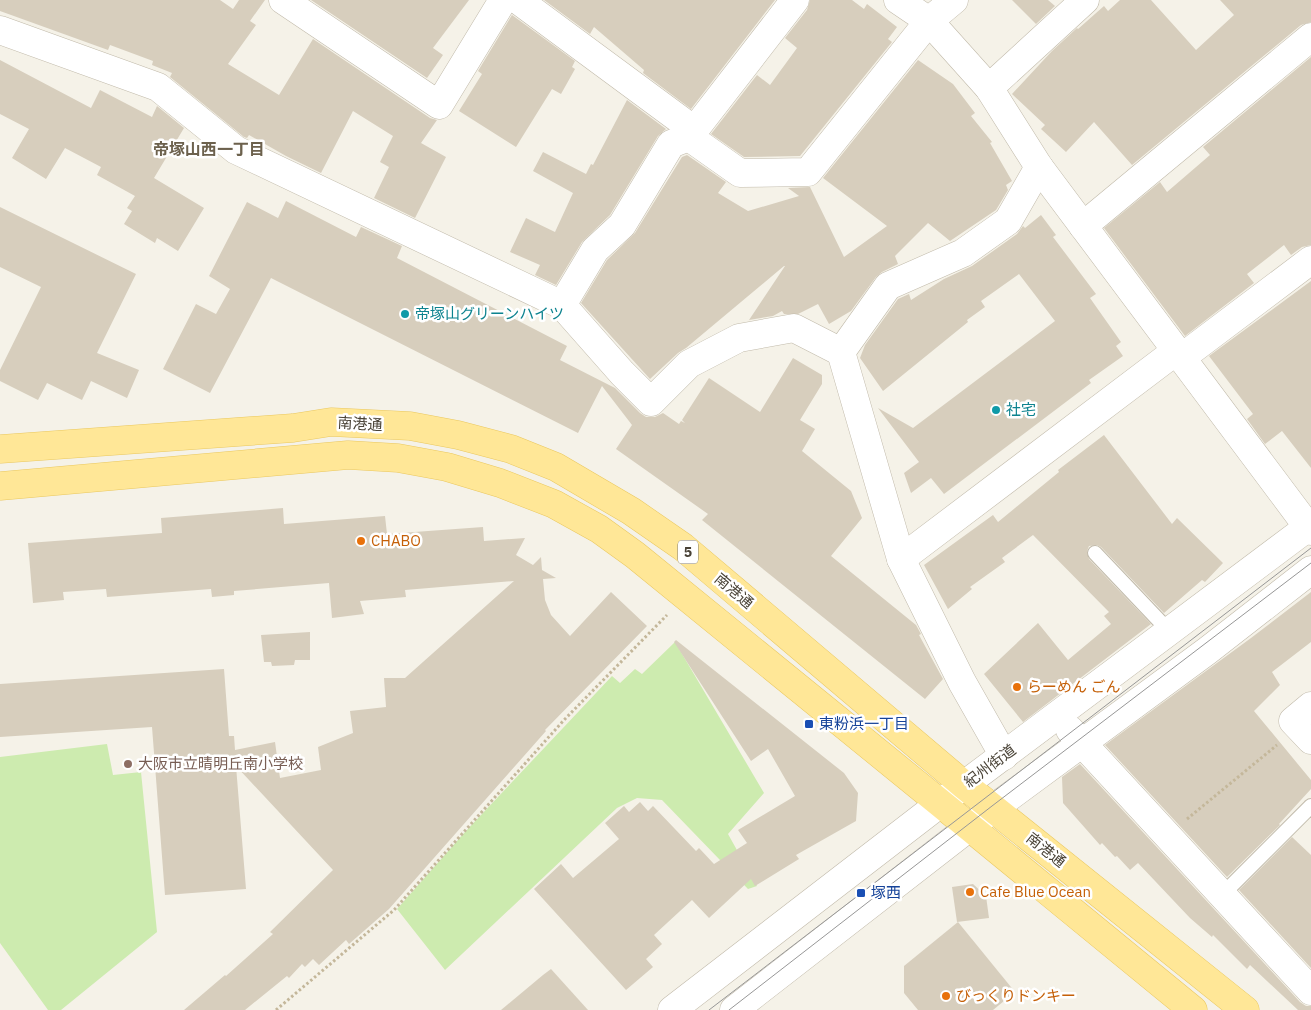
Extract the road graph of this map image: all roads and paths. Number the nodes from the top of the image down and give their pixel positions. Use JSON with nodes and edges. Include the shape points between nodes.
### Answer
{"nodes":[{"id":1,"x":283,"y":0,"type":"edge"},
{"id":2,"x":503,"y":0,"type":"edge"},
{"id":3,"x":518,"y":0,"type":"edge"},
{"id":4,"x":795,"y":0,"type":"edge"},
{"id":5,"x":898,"y":0,"type":"edge"},
{"id":6,"x":954,"y":0,"type":"edge"},
{"id":7,"x":1085,"y":0,"type":"edge"},
{"id":8,"x":929,"y":22,"type":"junction"},
{"id":9,"x":0,"y":30,"type":"edge"},
{"id":10,"x":1311,"y":37,"type":"edge"},
{"id":11,"x":989,"y":88,"type":"junction"},
{"id":12,"x":691,"y":133,"type":"junction"},
{"id":13,"x":1039,"y":166,"type":"junction"},
{"id":14,"x":1083,"y":226,"type":"junction"},
{"id":15,"x":1311,"y":260,"type":"edge"},
{"id":16,"x":562,"y":306,"type":"junction"},
{"id":17,"x":841,"y":352,"type":"junction"},
{"id":18,"x":1178,"y":355,"type":"junction"},
{"id":19,"x":0,"y":449,"type":"edge"},
{"id":20,"x":0,"y":486,"type":"edge"},
{"id":21,"x":1310,"y":528,"type":"edge"},
{"id":22,"x":1095,"y":552,"type":"dead end"},
{"id":23,"x":901,"y":559,"type":"junction"},
{"id":24,"x":1311,"y":570,"type":"edge"},
{"id":25,"x":668,"y":614,"type":"dead end"},
{"id":26,"x":1169,"y":631,"type":"junction"},
{"id":27,"x":1057,"y":716,"type":"junction"},
{"id":28,"x":1307,"y":724,"type":"edge"},
{"id":29,"x":1083,"y":744,"type":"junction"},
{"id":30,"x":1004,"y":756,"type":"junction"},
{"id":31,"x":964,"y":785,"type":"junction"},
{"id":32,"x":940,"y":804,"type":"junction"},
{"id":33,"x":1311,"y":806,"type":"edge"},
{"id":34,"x":994,"y":808,"type":"junction"},
{"id":35,"x":971,"y":827,"type":"junction"},
{"id":36,"x":1168,"y":835,"type":"junction"},
{"id":37,"x":1222,"y":895,"type":"junction"},
{"id":38,"x":1311,"y":991,"type":"edge"},
{"id":39,"x":276,"y":1010,"type":"edge"},
{"id":40,"x":672,"y":1010,"type":"edge"},
{"id":41,"x":734,"y":1010,"type":"edge"},
{"id":42,"x":1193,"y":1010,"type":"edge"},
{"id":43,"x":1246,"y":1010,"type":"edge"}],
"edges":[{"from":1,"to":2,"type":"street","via":[[439,105]]},
{"from":3,"to":12,"type":"street"},
{"from":4,"to":12,"type":"street"},
{"from":5,"to":8,"type":"street"},
{"from":6,"to":8,"type":"street"},
{"from":7,"to":11,"type":"street"},
{"from":8,"to":11,"type":"street"},
{"from":8,"to":12,"type":"street","via":[[808,172],[740,173]]},
{"from":9,"to":16,"type":"street","via":[[158,87],[236,150]]},
{"from":10,"to":14,"type":"street"},
{"from":11,"to":13,"type":"street"},
{"from":12,"to":16,"type":"street","via":[[671,144],[622,225],[595,250]]},
{"from":13,"to":14,"type":"street"},
{"from":13,"to":17,"type":"street","via":[[1008,221],[963,254],[888,286]]},
{"from":14,"to":18,"type":"street"},
{"from":15,"to":18,"type":"street"},
{"from":16,"to":17,"type":"street","via":[[651,402],[689,364],[739,338],[794,328]]},
{"from":17,"to":23,"type":"street"},
{"from":18,"to":21,"type":"street"},
{"from":18,"to":23,"type":"street"},
{"from":19,"to":31,"type":"main road","name":"南港通","number":"5","via":[[293,428],[331,422],[410,426],[511,449],[556,467],[631,511],[683,547]]},
{"from":20,"to":32,"type":"main road","name":"南港通","number":"5","via":[[348,455],[398,458],[437,465],[500,483],[554,504],[599,529]]},
{"from":21,"to":26,"type":"street","name":"紀州街道"},
{"from":22,"to":26,"type":"lane"},
{"from":23,"to":30,"type":"street","via":[[962,682]]},
{"from":24,"to":29,"type":"street"},
{"from":25,"to":39,"type":"path","via":[[564,720],[394,910]]},
{"from":26,"to":27,"type":"street","name":"紀州街道"},
{"from":27,"to":29,"type":"street"},
{"from":27,"to":30,"type":"street","name":"紀州街道"},
{"from":28,"to":36,"type":"path"},
{"from":29,"to":34,"type":"street"},
{"from":29,"to":36,"type":"street"},
{"from":30,"to":31,"type":"street","name":"紀州街道"},
{"from":31,"to":32,"type":"street","name":"紀州街道"},
{"from":31,"to":34,"type":"main road","name":"南港通","number":"5"},
{"from":32,"to":35,"type":"main road","name":"南港通","number":"5"},
{"from":32,"to":40,"type":"street","name":"紀州街道"},
{"from":33,"to":37,"type":"lane"},
{"from":34,"to":35,"type":"street"},
{"from":34,"to":43,"type":"main road","name":"南港通","number":"5"},
{"from":35,"to":41,"type":"street"},
{"from":35,"to":42,"type":"main road","name":"南港通","number":"5"},
{"from":36,"to":37,"type":"street"},
{"from":37,"to":38,"type":"street"}]}
